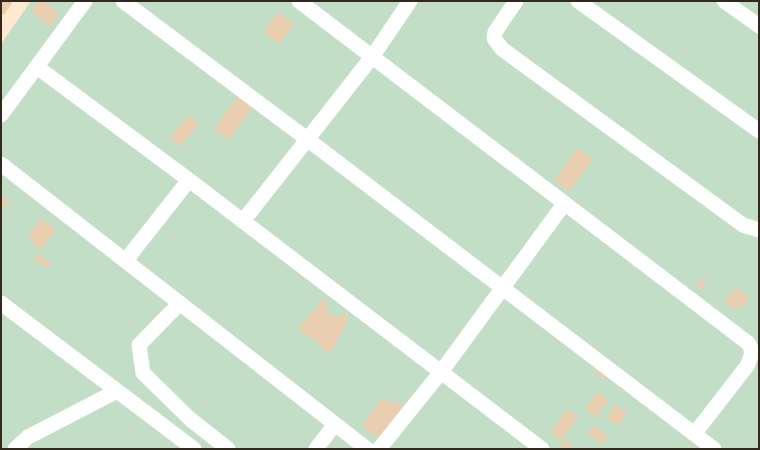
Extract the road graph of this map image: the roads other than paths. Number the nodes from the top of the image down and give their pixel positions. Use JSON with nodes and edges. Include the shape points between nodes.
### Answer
{"nodes":[{"id":1,"x":86,"y":1,"type":"edge"},
{"id":2,"x":123,"y":1,"type":"edge"},
{"id":3,"x":299,"y":1,"type":"edge"},
{"id":4,"x":410,"y":1,"type":"edge"},
{"id":5,"x":516,"y":1,"type":"edge"},
{"id":6,"x":578,"y":1,"type":"edge"},
{"id":7,"x":724,"y":1,"type":"edge"},
{"id":8,"x":759,"y":26,"type":"edge"},
{"id":9,"x":372,"y":57,"type":"junction"},
{"id":10,"x":37,"y":67,"type":"junction"},
{"id":11,"x":1,"y":114,"type":"edge"},
{"id":12,"x":759,"y":131,"type":"edge"},
{"id":13,"x":307,"y":139,"type":"junction"},
{"id":14,"x":1,"y":164,"type":"edge"},
{"id":15,"x":189,"y":180,"type":"junction"},
{"id":16,"x":564,"y":204,"type":"junction"},
{"id":17,"x":243,"y":221,"type":"junction"},
{"id":18,"x":759,"y":230,"type":"edge"},
{"id":19,"x":126,"y":260,"type":"junction"},
{"id":20,"x":503,"y":288,"type":"junction"},
{"id":21,"x":1,"y":303,"type":"edge"},
{"id":22,"x":180,"y":303,"type":"junction"},
{"id":23,"x":441,"y":372,"type":"junction"},
{"id":24,"x":117,"y":391,"type":"junction"},
{"id":25,"x":335,"y":424,"type":"junction"},
{"id":26,"x":695,"y":434,"type":"junction"},
{"id":27,"x":17,"y":448,"type":"edge"},
{"id":28,"x":194,"y":449,"type":"edge"},
{"id":29,"x":228,"y":449,"type":"edge"},
{"id":30,"x":316,"y":449,"type":"edge"},
{"id":31,"x":367,"y":449,"type":"edge"},
{"id":32,"x":379,"y":449,"type":"edge"},
{"id":33,"x":542,"y":449,"type":"edge"},
{"id":34,"x":714,"y":449,"type":"edge"}],
"edges":[{"from":1,"to":10,"type":"street"},
{"from":2,"to":13,"type":"street"},
{"from":3,"to":9,"type":"street"},
{"from":4,"to":9,"type":"street"},
{"from":5,"to":18,"type":"street","via":[[495,32],[494,38],[502,48],[743,225]]},
{"from":6,"to":12,"type":"street"},
{"from":7,"to":8,"type":"street"},
{"from":9,"to":13,"type":"street"},
{"from":9,"to":16,"type":"street"},
{"from":10,"to":11,"type":"street"},
{"from":10,"to":15,"type":"street"},
{"from":13,"to":17,"type":"street"},
{"from":13,"to":20,"type":"street"},
{"from":14,"to":19,"type":"street"},
{"from":15,"to":17,"type":"street"},
{"from":15,"to":19,"type":"street"},
{"from":16,"to":20,"type":"street"},
{"from":16,"to":26,"type":"street","via":[[752,348],[747,366]]},
{"from":17,"to":23,"type":"street"},
{"from":19,"to":22,"type":"street"},
{"from":20,"to":23,"type":"street"},
{"from":20,"to":26,"type":"street"},
{"from":21,"to":24,"type":"street"},
{"from":22,"to":25,"type":"street"},
{"from":22,"to":29,"type":"street","via":[[139,345],[143,373],[190,419]]},
{"from":23,"to":32,"type":"street"},
{"from":23,"to":33,"type":"street"},
{"from":24,"to":27,"type":"street","via":[[28,438]]},
{"from":24,"to":28,"type":"street"},
{"from":25,"to":30,"type":"street"},
{"from":25,"to":31,"type":"street"},
{"from":26,"to":34,"type":"street"}]}
